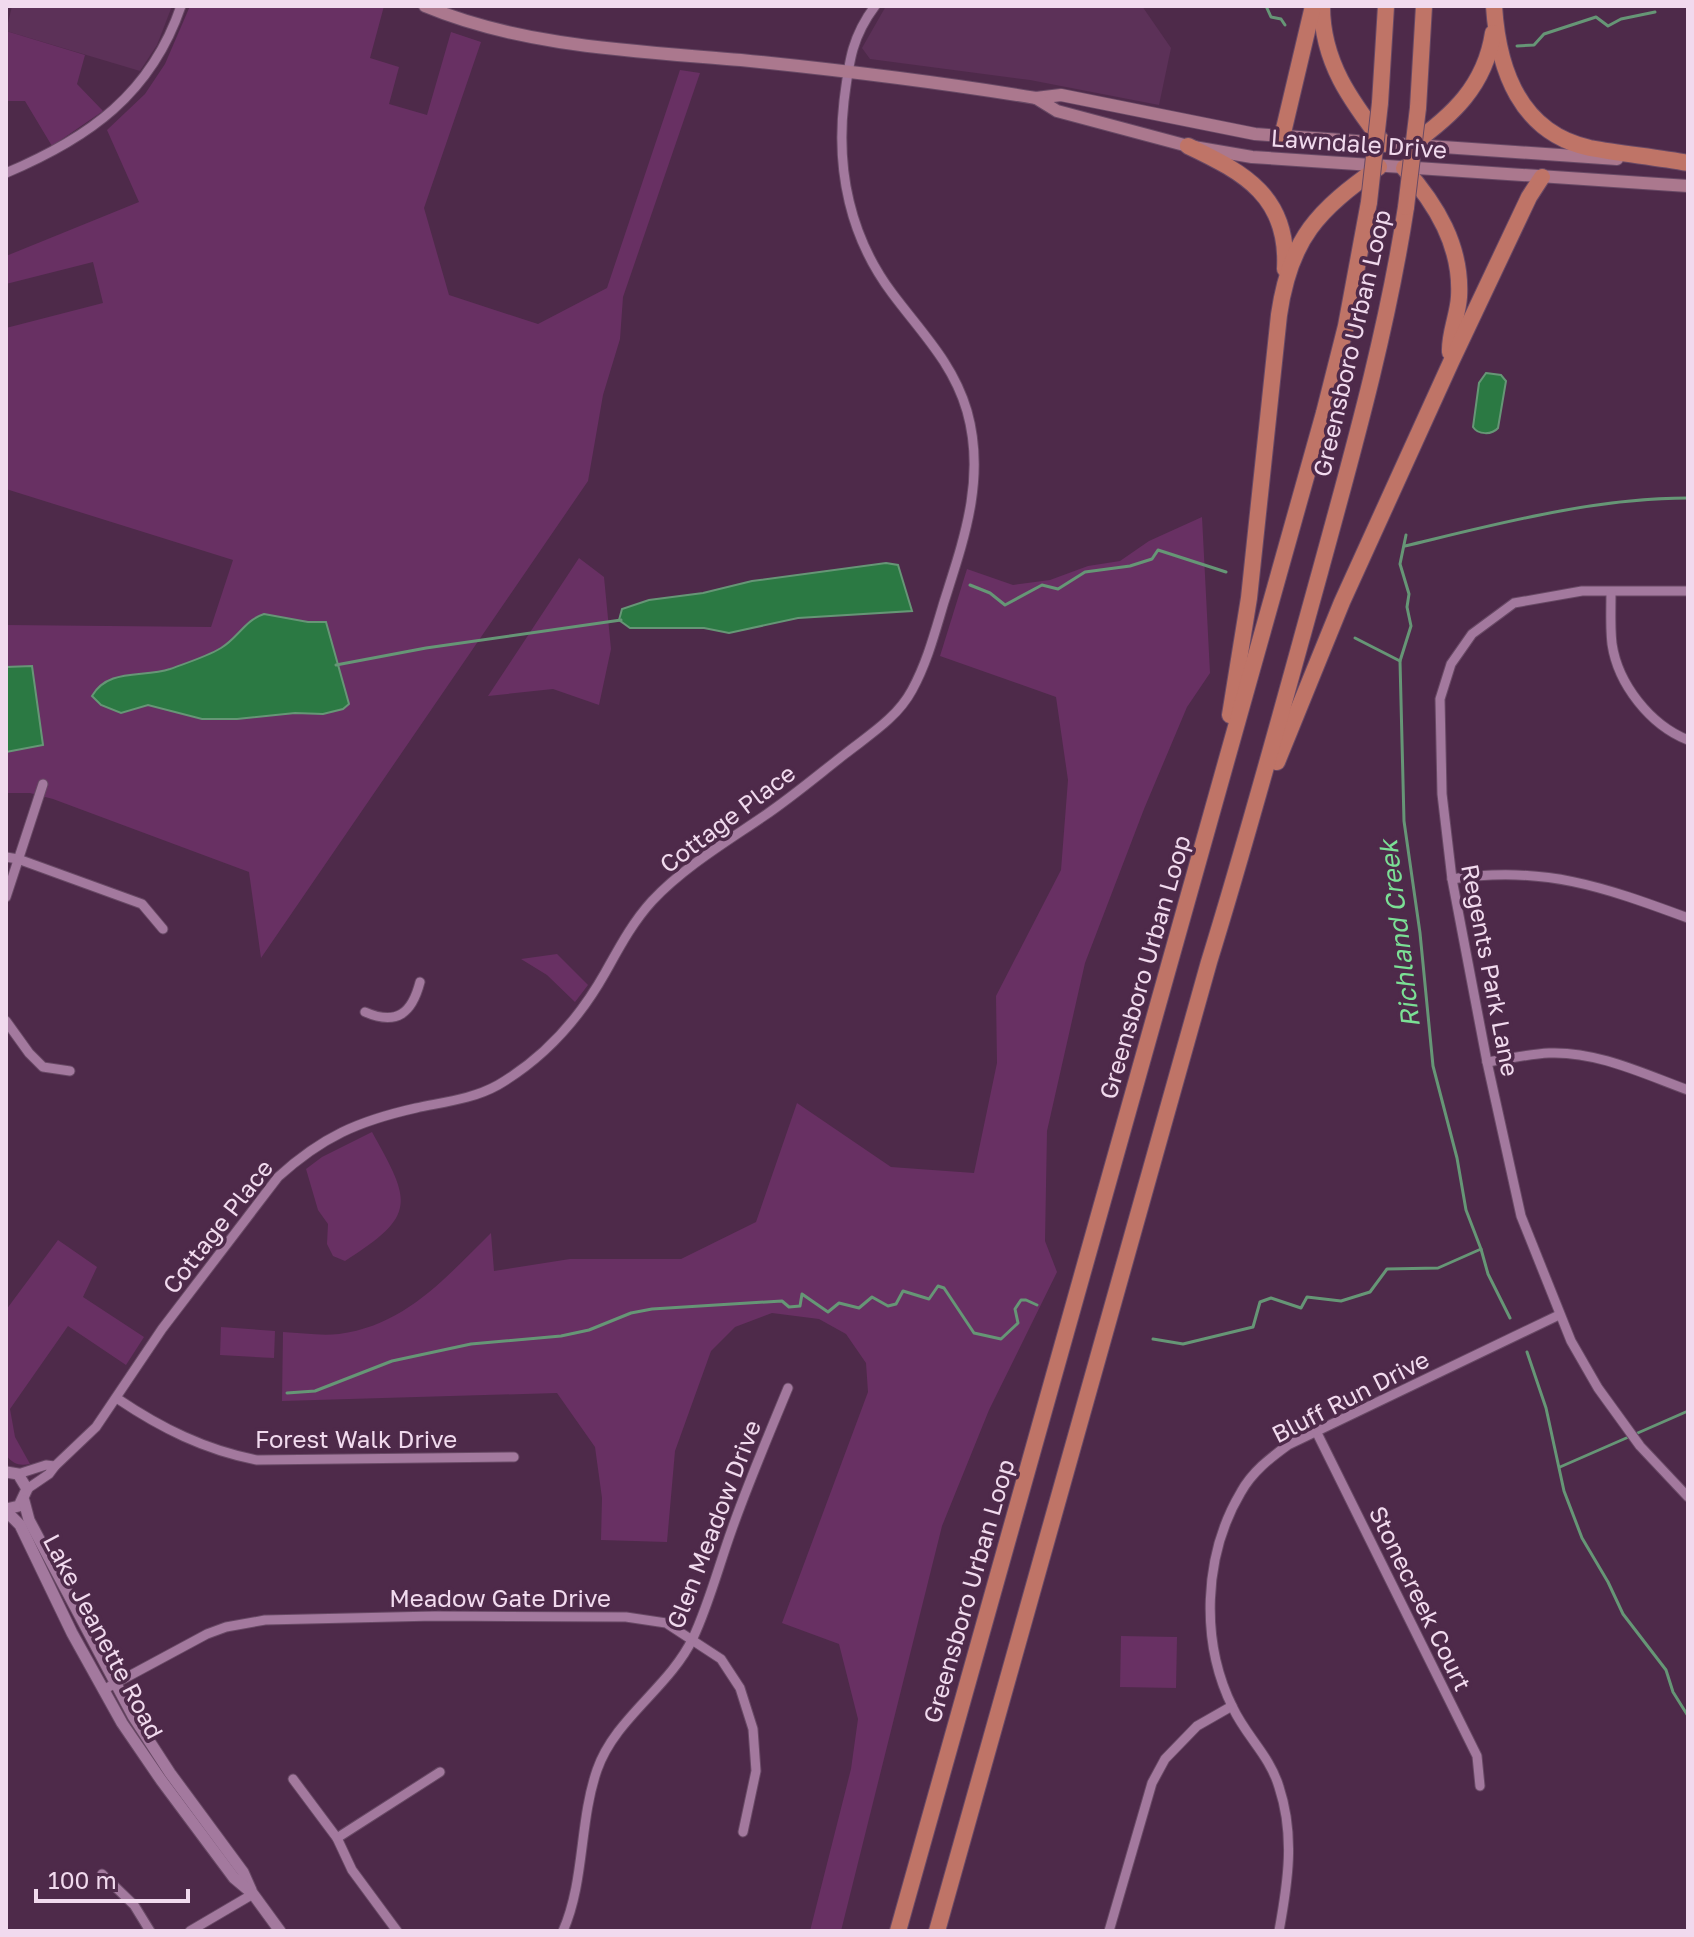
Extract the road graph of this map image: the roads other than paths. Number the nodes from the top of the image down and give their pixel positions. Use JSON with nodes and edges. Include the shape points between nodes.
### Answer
{"nodes":[{"id":1,"x":181,"y":6,"type":"edge"},
{"id":2,"x":425,"y":6,"type":"edge"},
{"id":3,"x":875,"y":6,"type":"edge"},
{"id":4,"x":1313,"y":6,"type":"edge"},
{"id":5,"x":1322,"y":6,"type":"edge"},
{"id":6,"x":1386,"y":6,"type":"edge"},
{"id":7,"x":1424,"y":6,"type":"edge"},
{"id":8,"x":1494,"y":11,"type":"edge"},
{"id":9,"x":848,"y":72,"type":"junction"},
{"id":10,"x":1036,"y":98,"type":"junction"},
{"id":11,"x":1282,"y":137,"type":"junction"},
{"id":12,"x":1411,"y":145,"type":"junction"},
{"id":13,"x":1188,"y":146,"type":"junction"},
{"id":14,"x":1391,"y":159,"type":"junction"},
{"id":15,"x":1688,"y":164,"type":"edge"},
{"id":16,"x":6,"y":173,"type":"edge"},
{"id":17,"x":1542,"y":177,"type":"junction"},
{"id":18,"x":1688,"y":186,"type":"edge"},
{"id":19,"x":1284,"y":287,"type":"junction"},
{"id":20,"x":1451,"y":362,"type":"junction"},
{"id":21,"x":1688,"y":591,"type":"edge"},
{"id":22,"x":1611,"y":593,"type":"junction"},
{"id":23,"x":1688,"y":740,"type":"edge"},
{"id":24,"x":43,"y":784,"type":"dead end"},
{"id":25,"x":1216,"y":799,"type":"junction"},
{"id":26,"x":1244,"y":848,"type":"junction"},
{"id":27,"x":6,"y":857,"type":"edge"},
{"id":28,"x":18,"y":859,"type":"junction"},
{"id":29,"x":1452,"y":879,"type":"junction"},
{"id":30,"x":6,"y":897,"type":"edge"},
{"id":31,"x":1688,"y":918,"type":"edge"},
{"id":32,"x":163,"y":929,"type":"dead end"},
{"id":33,"x":420,"y":982,"type":"dead end"},
{"id":34,"x":365,"y":1012,"type":"dead end"},
{"id":35,"x":6,"y":1021,"type":"edge"},
{"id":36,"x":1487,"y":1062,"type":"junction"},
{"id":37,"x":70,"y":1071,"type":"dead end"},
{"id":38,"x":1688,"y":1090,"type":"edge"},
{"id":39,"x":1559,"y":1315,"type":"junction"},
{"id":40,"x":788,"y":1388,"type":"dead end"},
{"id":41,"x":118,"y":1399,"type":"junction"},
{"id":42,"x":1316,"y":1431,"type":"junction"},
{"id":43,"x":514,"y":1457,"type":"dead end"},
{"id":44,"x":55,"y":1466,"type":"junction"},
{"id":45,"x":9,"y":1472,"type":"edge"},
{"id":46,"x":25,"y":1495,"type":"junction"},
{"id":47,"x":1688,"y":1497,"type":"edge"},
{"id":48,"x":6,"y":1510,"type":"edge"},
{"id":49,"x":693,"y":1639,"type":"junction"},
{"id":50,"x":115,"y":1683,"type":"junction"},
{"id":51,"x":103,"y":1690,"type":"junction"},
{"id":52,"x":1232,"y":1706,"type":"junction"},
{"id":53,"x":440,"y":1772,"type":"dead end"},
{"id":54,"x":293,"y":1779,"type":"dead end"},
{"id":55,"x":1480,"y":1786,"type":"dead end"},
{"id":56,"x":743,"y":1832,"type":"dead end"},
{"id":57,"x":337,"y":1838,"type":"junction"},
{"id":58,"x":102,"y":1874,"type":"dead end"},
{"id":59,"x":253,"y":1894,"type":"junction"},
{"id":60,"x":150,"y":1931,"type":"edge"},
{"id":61,"x":190,"y":1931,"type":"edge"},
{"id":62,"x":280,"y":1931,"type":"edge"},
{"id":63,"x":397,"y":1931,"type":"edge"},
{"id":64,"x":563,"y":1931,"type":"edge"},
{"id":65,"x":898,"y":1931,"type":"edge"},
{"id":66,"x":937,"y":1931,"type":"edge"},
{"id":67,"x":1109,"y":1931,"type":"edge"},
{"id":68,"x":1279,"y":1931,"type":"edge"}],
"edges":[{"from":1,"to":16,"type":"street","via":[[161,53],[138,87],[76,139]]},
{"from":2,"to":9,"type":"main road","name":"Lawndale Drive","via":[[533,37]]},
{"from":3,"to":9,"type":"street","name":"Cottage Place","via":[[855,37]]},
{"from":4,"to":11,"type":"highway"},
{"from":5,"to":14,"type":"highway","via":[[1326,47],[1340,82]]},
{"from":6,"to":25,"type":"highway","name":"Greensboro Urban Loop","bridge":true,"via":[[1369,202],[1355,280]]},
{"from":7,"to":26,"type":"highway","name":"Greensboro Urban Loop","bridge":true,"via":[[1418,108],[1392,288]]},
{"from":8,"to":12,"type":"highway","via":[[1488,53],[1474,87],[1447,119]]},
{"from":8,"to":15,"type":"highway","via":[[1507,79],[1542,125],[1589,147]]},
{"from":9,"to":10,"type":"main road","name":"Lawndale Drive"},
{"from":9,"to":41,"type":"street","name":"Cottage Place","via":[[842,159],[857,231],[880,275],[947,363],[966,409],[975,453],[974,492],[964,537],[928,656],[911,692],[894,716],[651,902],[619,944],[580,1012],[530,1063],[465,1099],[345,1128],[301,1156],[248,1212]]},
{"from":10,"to":11,"type":"main road","name":"Lawndale Drive","via":[[1061,95]]},
{"from":10,"to":13,"type":"main road","name":"Lawndale Drive","via":[[1057,111]]},
{"from":11,"to":14,"type":"main road","name":"Lawndale Drive"},
{"from":12,"to":14,"type":"main road","name":"Lawndale Drive"},
{"from":12,"to":15,"type":"main road","name":"Lawndale Drive"},
{"from":13,"to":14,"type":"main road","name":"Lawndale Drive","via":[[1252,157]]},
{"from":13,"to":19,"type":"highway","via":[[1238,171],[1270,204],[1283,238]]},
{"from":14,"to":17,"type":"main road","name":"Lawndale Drive"},
{"from":14,"to":19,"type":"highway","via":[[1343,193],[1314,222],[1298,246]]},
{"from":14,"to":20,"type":"highway","via":[[1429,197],[1457,265]]},
{"from":17,"to":18,"type":"main road","name":"Lawndale Drive"},
{"from":17,"to":20,"type":"highway"},
{"from":19,"to":25,"type":"highway","via":[[1249,598]]},
{"from":20,"to":26,"type":"highway","via":[[1338,612]]},
{"from":21,"to":22,"type":"street","name":"Regents Park Lane"},
{"from":22,"to":23,"type":"street","via":[[1612,643],[1626,685],[1656,721]]},
{"from":22,"to":29,"type":"street","name":"Regents Park Lane","via":[[1582,591],[1514,603],[1472,634],[1451,664],[1440,699],[1442,794]]},
{"from":24,"to":28,"type":"street"},
{"from":25,"to":65,"type":"highway","name":"Greensboro Urban Loop"},
{"from":26,"to":66,"type":"highway","name":"Greensboro Urban Loop"},
{"from":27,"to":28,"type":"street"},
{"from":28,"to":30,"type":"street"},
{"from":28,"to":32,"type":"street","via":[[142,904]]},
{"from":29,"to":31,"type":"street","via":[[1515,873],[1566,879]]},
{"from":29,"to":36,"type":"street","name":"Regents Park Lane"},
{"from":33,"to":34,"type":"street","via":[[412,1005],[396,1016],[383,1020]]},
{"from":35,"to":37,"type":"street","via":[[43,1067]]},
{"from":36,"to":38,"type":"street","via":[[1551,1053],[1584,1056]]},
{"from":36,"to":39,"type":"street","name":"Regents Park Lane","via":[[1521,1216]]},
{"from":39,"to":42,"type":"street","name":"Bluff Run Drive"},
{"from":39,"to":47,"type":"street","name":"Regents Park Lane","via":[[1622,1423]]},
{"from":40,"to":49,"type":"street","name":"Glen Meadow Drive","via":[[745,1490]]},
{"from":41,"to":43,"type":"street","name":"Forest Walk Drive","via":[[183,1437],[257,1460]]},
{"from":41,"to":44,"type":"street","name":"Cottage Place"},
{"from":42,"to":52,"type":"street","name":"Bluff Run Drive","via":[[1263,1463],[1241,1490],[1225,1525],[1213,1566],[1210,1611],[1215,1660]]},
{"from":42,"to":55,"type":"street","name":"Stonecreek Court","via":[[1477,1756]]},
{"from":44,"to":45,"type":"street"},
{"from":44,"to":46,"type":"street","name":"Cottage Place"},
{"from":45,"to":46,"type":"street","name":"Lake Jeanette Road"},
{"from":46,"to":48,"type":"street"},
{"from":46,"to":50,"type":"street","name":"Lake Jeanette Road","via":[[29,1520]]},
{"from":48,"to":51,"type":"street","name":"Lake Jeanette Road","via":[[20,1525]]},
{"from":49,"to":50,"type":"street","name":"Meadow Gate Drive","via":[[666,1623],[626,1617],[265,1620],[207,1634]]},
{"from":49,"to":56,"type":"street","name":"Meadow Gate Drive","via":[[721,1659],[734,1678],[753,1729],[756,1771]]},
{"from":49,"to":64,"type":"street","name":"Glen Meadow Drive","via":[[617,1734],[597,1769]]},
{"from":50,"to":51,"type":"street","name":"Meadow Gate Drive"},
{"from":50,"to":59,"type":"street","name":"Lake Jeanette Road"},
{"from":51,"to":59,"type":"street","name":"Lake Jeanette Road","via":[[161,1780],[234,1878]]},
{"from":52,"to":67,"type":"street","via":[[1197,1726],[1165,1759],[1152,1783]]},
{"from":52,"to":68,"type":"street","name":"Bluff Run Drive","via":[[1268,1761],[1285,1806],[1289,1865]]},
{"from":53,"to":57,"type":"street"},
{"from":54,"to":57,"type":"street"},
{"from":57,"to":63,"type":"street","via":[[352,1870]]},
{"from":58,"to":60,"type":"street","via":[[134,1905]]},
{"from":59,"to":61,"type":"street"},
{"from":59,"to":62,"type":"street","name":"Lake Jeanette Road"}]}
